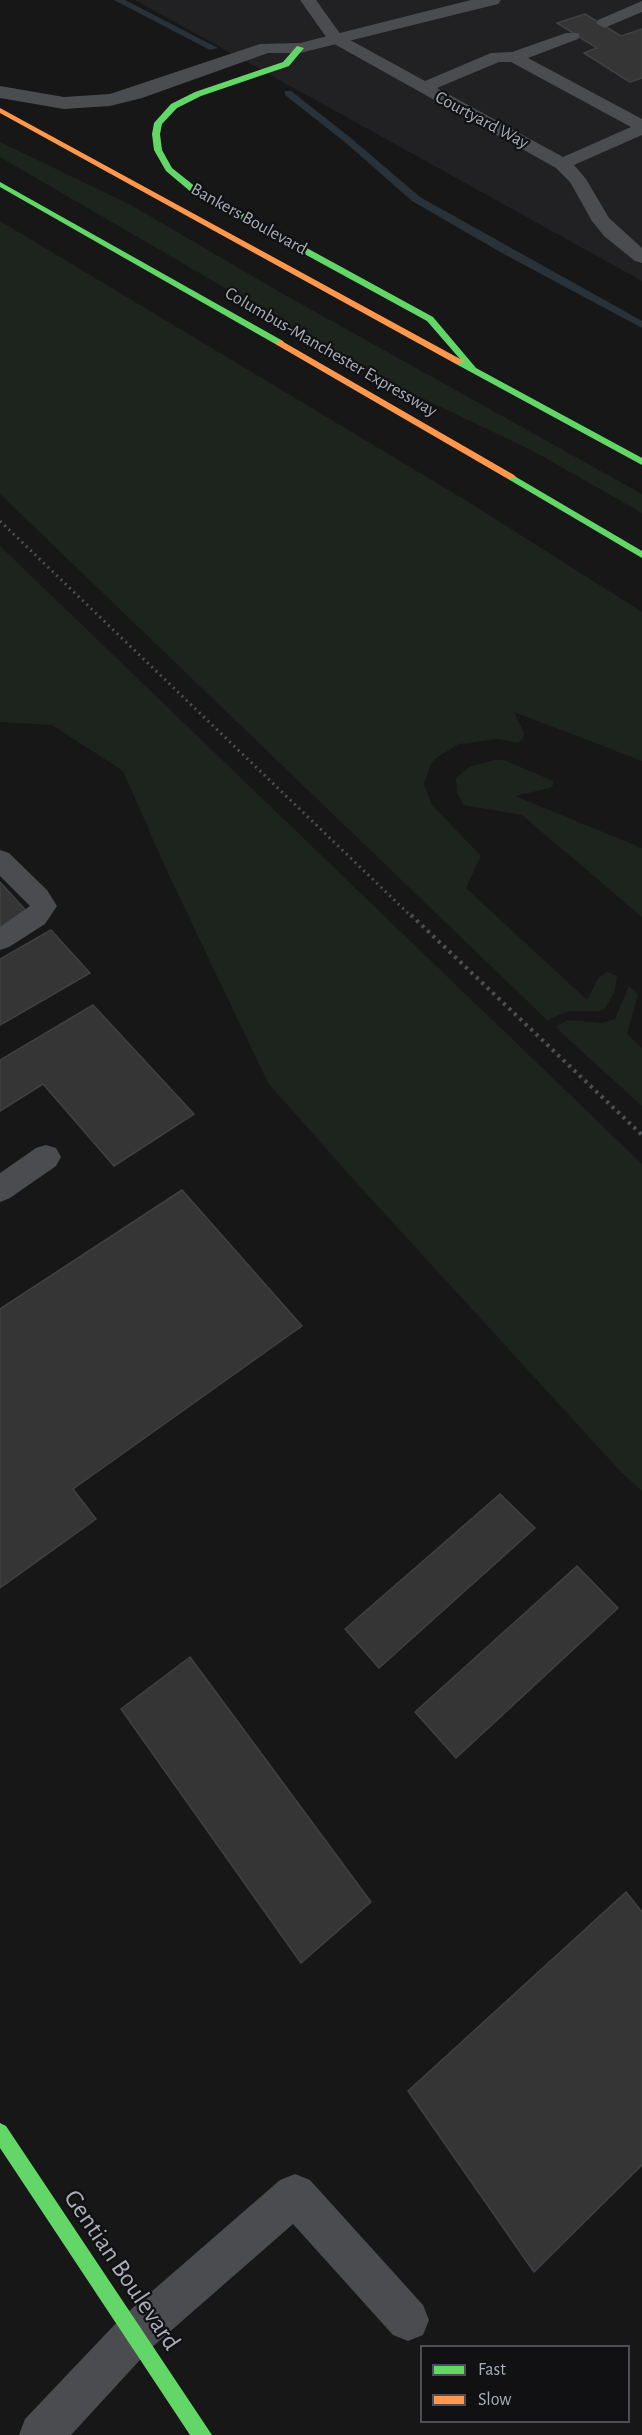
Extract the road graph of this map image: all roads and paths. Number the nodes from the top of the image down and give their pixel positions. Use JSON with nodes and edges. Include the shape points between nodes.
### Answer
{"nodes":[{"id":1,"x":308,"y":0,"type":"edge"},
{"id":2,"x":492,"y":0,"type":"edge"},
{"id":3,"x":642,"y":6,"type":"edge"},
{"id":4,"x":604,"y":23,"type":"dead end"},
{"id":5,"x":572,"y":36,"type":"dead end"},
{"id":6,"x":335,"y":39,"type":"junction"},
{"id":7,"x":300,"y":48,"type":"junction"},
{"id":8,"x":514,"y":57,"type":"junction"},
{"id":9,"x":422,"y":88,"type":"junction"},
{"id":10,"x":0,"y":92,"type":"edge"},
{"id":11,"x":0,"y":110,"type":"edge"},
{"id":12,"x":642,"y":128,"type":"edge"},
{"id":13,"x":562,"y":164,"type":"junction"},
{"id":14,"x":0,"y":184,"type":"edge"},
{"id":15,"x":642,"y":256,"type":"edge"},
{"id":16,"x":472,"y":368,"type":"junction"},
{"id":17,"x":642,"y":462,"type":"edge"},
{"id":18,"x":0,"y":521,"type":"edge"},
{"id":19,"x":642,"y":555,"type":"edge"},
{"id":20,"x":0,"y":860,"type":"edge"},
{"id":21,"x":0,"y":940,"type":"edge"},
{"id":22,"x":642,"y":1135,"type":"edge"},
{"id":23,"x":46,"y":1157,"type":"dead end"},
{"id":24,"x":0,"y":1189,"type":"edge"},
{"id":25,"x":0,"y":2132,"type":"edge"},
{"id":26,"x":408,"y":2320,"type":"dead end"},
{"id":27,"x":135,"y":2334,"type":"junction"},
{"id":28,"x":41,"y":2435,"type":"edge"},
{"id":29,"x":202,"y":2435,"type":"edge"}],
"edges":[{"from":1,"to":6,"type":"lane","name":"Courtyard Way"},
{"from":2,"to":6,"type":"street","name":"Bankers Boulevard"},
{"from":3,"to":4,"type":"lane"},
{"from":5,"to":8,"type":"lane"},
{"from":6,"to":7,"type":"street","name":"Bankers Boulevard"},
{"from":6,"to":9,"type":"lane","name":"Courtyard Way"},
{"from":7,"to":10,"type":"street","name":"Bankers Boulevard","via":[[266,48],[110,100],[64,103]]},
{"from":7,"to":16,"type":"main road","name":"Bankers Boulevard","via":[[286,64],[174,106],[158,123],[158,150],[169,169],[194,190],[430,320]]},
{"from":8,"to":9,"type":"lane","via":[[497,57]]},
{"from":8,"to":12,"type":"lane"},
{"from":9,"to":13,"type":"lane","name":"Courtyard Way"},
{"from":11,"to":16,"type":"main road"},
{"from":12,"to":13,"type":"lane"},
{"from":13,"to":15,"type":"lane","name":"Courtyard Way","via":[[577,178],[611,232]]},
{"from":14,"to":19,"type":"main road","name":"Columbus-Manchester Expressway","via":[[424,425]]},
{"from":16,"to":17,"type":"main road"},
{"from":18,"to":22,"type":"path"},
{"from":20,"to":21,"type":"lane","via":[[44,906],[36,917]]},
{"from":23,"to":24,"type":"lane"},
{"from":25,"to":27,"type":"main road","name":"Gentian Boulevard"},
{"from":26,"to":27,"type":"lane","via":[[296,2195]]},
{"from":27,"to":28,"type":"lane"},
{"from":27,"to":29,"type":"main road","name":"Gentian Boulevard"}]}
